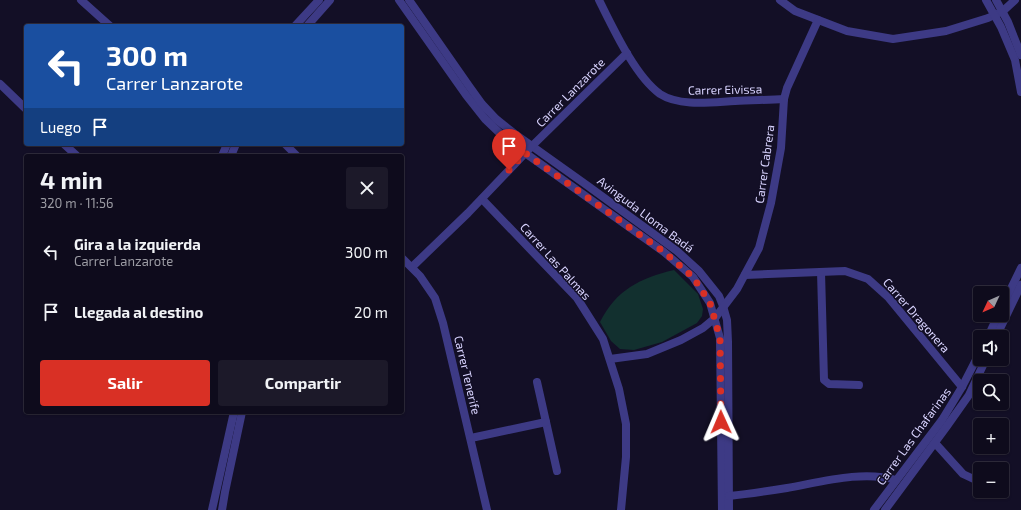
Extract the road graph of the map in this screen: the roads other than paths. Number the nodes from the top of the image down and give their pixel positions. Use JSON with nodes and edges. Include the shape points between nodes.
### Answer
{"nodes":[{"id":1,"x":81,"y":0,"type":"edge"},
{"id":2,"x":319,"y":0,"type":"edge"},
{"id":3,"x":330,"y":0,"type":"edge"},
{"id":4,"x":399,"y":0,"type":"edge"},
{"id":5,"x":409,"y":0,"type":"edge"},
{"id":6,"x":599,"y":0,"type":"edge"},
{"id":7,"x":780,"y":0,"type":"edge"},
{"id":8,"x":986,"y":0,"type":"edge"},
{"id":9,"x":996,"y":0,"type":"edge"},
{"id":10,"x":1015,"y":0,"type":"edge"},
{"id":11,"x":1003,"y":11,"type":"junction"},
{"id":12,"x":995,"y":15,"type":"junction"},
{"id":13,"x":818,"y":20,"type":"junction"},
{"id":14,"x":108,"y":24,"type":"edge"},
{"id":15,"x":297,"y":24,"type":"edge"},
{"id":16,"x":308,"y":24,"type":"edge"},
{"id":17,"x":627,"y":53,"type":"junction"},
{"id":18,"x":1021,"y":55,"type":"edge"},
{"id":19,"x":0,"y":84,"type":"edge"},
{"id":20,"x":1021,"y":92,"type":"edge"},
{"id":21,"x":784,"y":99,"type":"junction"},
{"id":22,"x":24,"y":107,"type":"edge"},
{"id":23,"x":66,"y":146,"type":"edge"},
{"id":24,"x":287,"y":146,"type":"edge"},
{"id":25,"x":532,"y":146,"type":"junction"},
{"id":26,"x":525,"y":153,"type":"junction"},
{"id":27,"x":75,"y":154,"type":"edge"},
{"id":28,"x":295,"y":154,"type":"edge"},
{"id":29,"x":482,"y":199,"type":"junction"},
{"id":30,"x":404,"y":260,"type":"edge"},
{"id":31,"x":412,"y":267,"type":"junction"},
{"id":32,"x":1021,"y":268,"type":"edge"},
{"id":33,"x":821,"y":272,"type":"junction"},
{"id":34,"x":745,"y":275,"type":"junction"},
{"id":35,"x":1021,"y":284,"type":"edge"},
{"id":36,"x":1009,"y":293,"type":"edge"},
{"id":37,"x":723,"y":306,"type":"junction"},
{"id":38,"x":715,"y":318,"type":"junction"},
{"id":39,"x":999,"y":330,"type":"edge"},
{"id":40,"x":610,"y":359,"type":"junction"},
{"id":41,"x":973,"y":366,"type":"edge"},
{"id":42,"x":983,"y":366,"type":"edge"},
{"id":43,"x":537,"y":382,"type":"dead end"},
{"id":44,"x":859,"y":385,"type":"dead end"},
{"id":45,"x":962,"y":388,"type":"junction"},
{"id":46,"x":234,"y":414,"type":"edge"},
{"id":47,"x":242,"y":414,"type":"edge"},
{"id":48,"x":546,"y":422,"type":"junction"},
{"id":49,"x":470,"y":438,"type":"junction"},
{"id":50,"x":935,"y":443,"type":"junction"},
{"id":51,"x":557,"y":471,"type":"dead end"},
{"id":52,"x":973,"y":479,"type":"edge"},
{"id":53,"x":896,"y":480,"type":"junction"},
{"id":54,"x":729,"y":496,"type":"junction"},
{"id":55,"x":212,"y":510,"type":"edge"},
{"id":56,"x":222,"y":510,"type":"edge"},
{"id":57,"x":487,"y":510,"type":"edge"},
{"id":58,"x":622,"y":510,"type":"edge"},
{"id":59,"x":722,"y":510,"type":"edge"},
{"id":60,"x":729,"y":510,"type":"edge"},
{"id":61,"x":874,"y":510,"type":"edge"},
{"id":62,"x":885,"y":510,"type":"edge"}],
"edges":[{"from":1,"to":14,"type":"street"},
{"from":2,"to":15,"type":"street"},
{"from":3,"to":16,"type":"street"},
{"from":4,"to":26,"type":"street","name":"Avinguda Lloma Badá","via":[[485,119]]},
{"from":5,"to":25,"type":"street","name":"Avinguda Lloma Badá","via":[[482,104],[496,119]]},
{"from":6,"to":17,"type":"street","name":"Carrer Eivissa"},
{"from":7,"to":13,"type":"street","via":[[795,11]]},
{"from":8,"to":12,"type":"street"},
{"from":9,"to":11,"type":"street"},
{"from":10,"to":11,"type":"street"},
{"from":11,"to":12,"type":"street"},
{"from":11,"to":18,"type":"street"},
{"from":12,"to":13,"type":"street","via":[[946,31],[893,39],[848,31]]},
{"from":12,"to":20,"type":"street","via":[[1015,60]]},
{"from":13,"to":21,"type":"street","name":"Carrer Cabrera"},
{"from":17,"to":21,"type":"street","name":"Carrer Eivissa","via":[[649,84],[662,95],[682,102]]},
{"from":17,"to":25,"type":"street","name":"Carrer Lanzarote"},
{"from":19,"to":22,"type":"street"},
{"from":21,"to":34,"type":"street","name":"Carrer Cabrera","via":[[780,148],[771,203],[759,248]]},
{"from":23,"to":27,"type":"street"},
{"from":24,"to":28,"type":"street"},
{"from":25,"to":26,"type":"street","name":"Carrer Lanzarote"},
{"from":25,"to":37,"type":"street","name":"Avinguda Lloma Badá","via":[[677,251],[699,271]]},
{"from":26,"to":29,"type":"street","name":"Carrer Lanzarote"},
{"from":26,"to":38,"type":"street","name":"Avinguda Lloma Badá","via":[[664,252],[693,277],[710,303]]},
{"from":29,"to":31,"type":"street","name":"Carrer Lanzarote"},
{"from":29,"to":40,"type":"street","name":"Carrer Las Palmas","via":[[577,298],[603,339]]},
{"from":30,"to":31,"type":"street","name":"Carrer Tenerife"},
{"from":31,"to":49,"type":"street","name":"Carrer Tenerife","via":[[435,298]]},
{"from":32,"to":36,"type":"street"},
{"from":33,"to":34,"type":"street","name":"Carrer Dragonera"},
{"from":33,"to":44,"type":"street","via":[[824,380],[829,384]]},
{"from":33,"to":45,"type":"street","name":"Carrer Dragonera","via":[[845,271],[868,279],[888,297]]},
{"from":34,"to":37,"type":"street","name":"Carrer Cabrera"},
{"from":35,"to":39,"type":"street"},
{"from":37,"to":38,"type":"street","name":"Carrer Cabrera"},
{"from":37,"to":54,"type":"street","name":"Avinguda Lloma Badá","via":[[727,320],[728,342]]},
{"from":38,"to":40,"type":"street","name":"Carrer Cabrera","via":[[681,340],[647,354]]},
{"from":38,"to":59,"type":"street","name":"Avinguda Lloma Badá","via":[[720,338]]},
{"from":40,"to":58,"type":"street","name":"Carrer Las Palmas","via":[[626,424]]},
{"from":41,"to":45,"type":"street","name":"Carrer Las Chafarinas"},
{"from":42,"to":50,"type":"street","name":"Carrer Las Chafarinas","via":[[969,394]]},
{"from":43,"to":48,"type":"street"},
{"from":45,"to":53,"type":"street","name":"Carrer Las Chafarinas","via":[[942,420]]},
{"from":46,"to":55,"type":"street"},
{"from":47,"to":56,"type":"street"},
{"from":48,"to":49,"type":"street"},
{"from":48,"to":51,"type":"street"},
{"from":49,"to":57,"type":"street","name":"Carrer Tenerife"},
{"from":50,"to":52,"type":"street","via":[[963,474]]},
{"from":50,"to":62,"type":"street","name":"Carrer Las Chafarinas"},
{"from":53,"to":54,"type":"street","via":[[884,476],[845,477]]},
{"from":53,"to":61,"type":"street","name":"Carrer Las Chafarinas"},
{"from":54,"to":60,"type":"street","name":"Avinguda Lloma Badá"}]}
